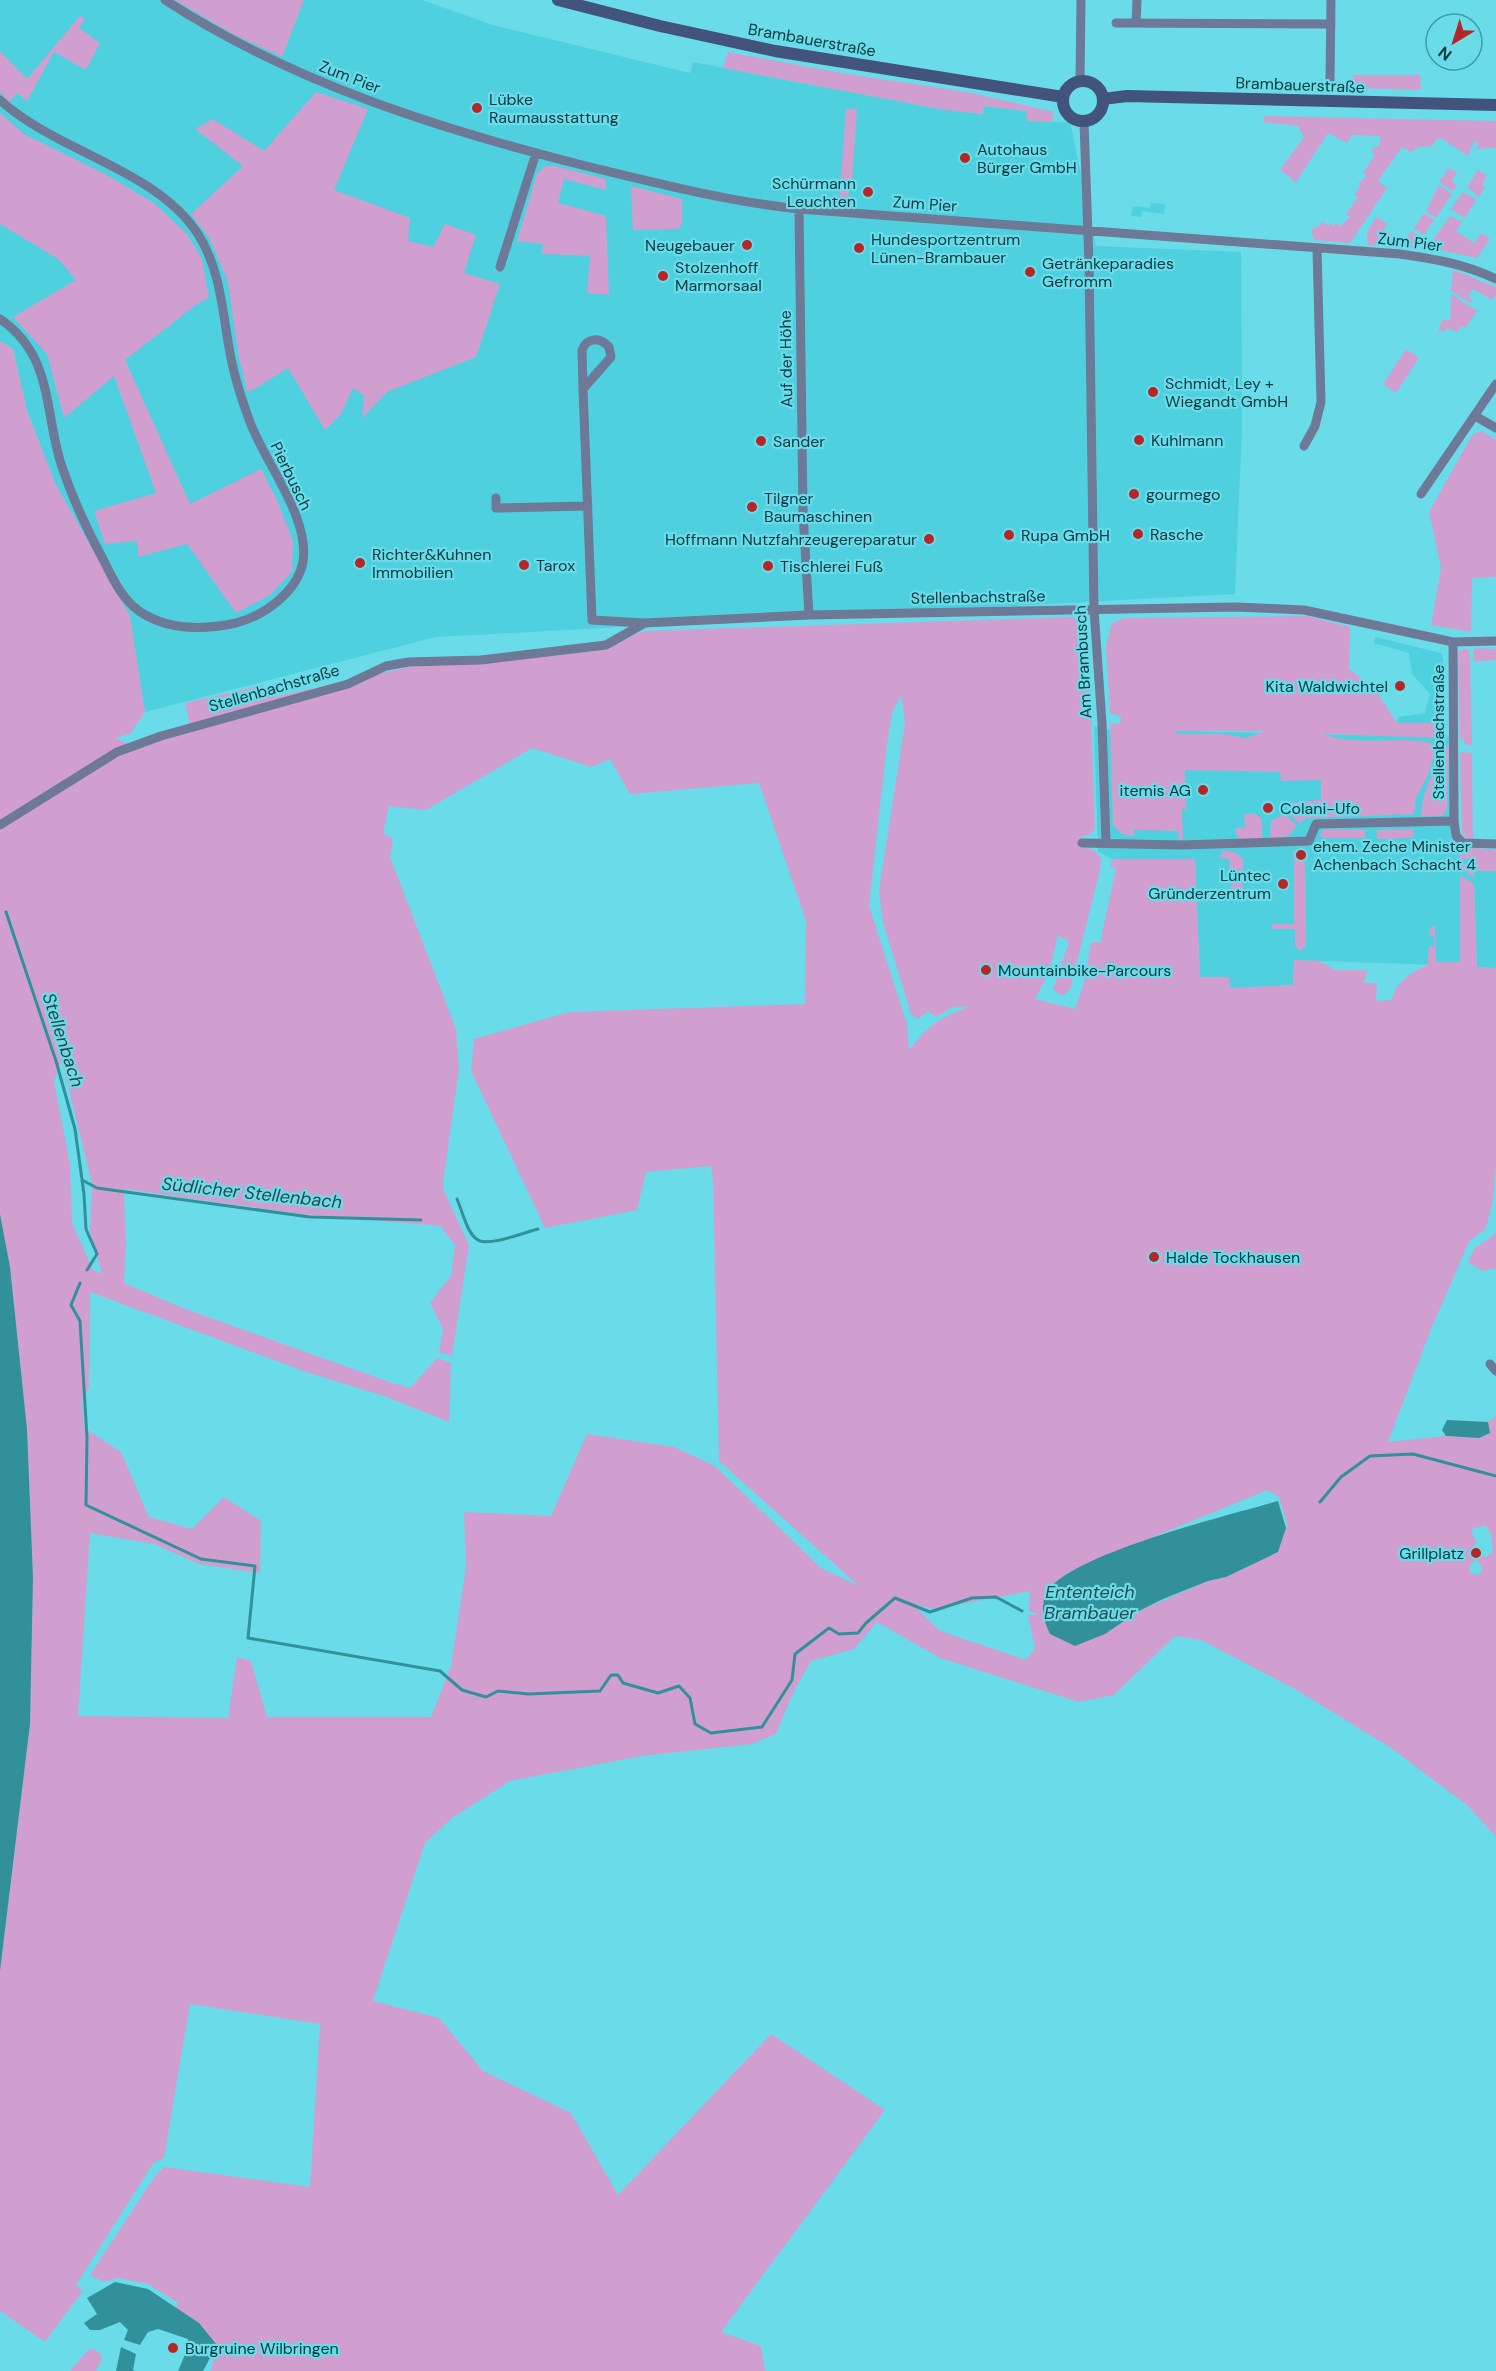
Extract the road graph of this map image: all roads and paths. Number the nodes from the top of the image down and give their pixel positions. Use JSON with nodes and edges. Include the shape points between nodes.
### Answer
{"nodes":[{"id":1,"x":165,"y":0,"type":"edge"},
{"id":2,"x":558,"y":0,"type":"edge"},
{"id":3,"x":1081,"y":0,"type":"edge"},
{"id":4,"x":1137,"y":0,"type":"edge"},
{"id":5,"x":1331,"y":0,"type":"edge"},
{"id":6,"x":1116,"y":22,"type":"dead end"},
{"id":7,"x":1136,"y":23,"type":"junction"},
{"id":8,"x":1331,"y":24,"type":"junction"},
{"id":9,"x":1330,"y":80,"type":"dead end"},
{"id":10,"x":1080,"y":81,"type":"junction"},
{"id":11,"x":1063,"y":97,"type":"junction"},
{"id":12,"x":1103,"y":99,"type":"junction"},
{"id":13,"x":0,"y":100,"type":"edge"},
{"id":14,"x":1496,"y":105,"type":"edge"},
{"id":15,"x":1084,"y":122,"type":"junction"},
{"id":16,"x":536,"y":153,"type":"junction"},
{"id":17,"x":799,"y":209,"type":"junction"},
{"id":18,"x":1088,"y":231,"type":"junction"},
{"id":19,"x":1317,"y":249,"type":"junction"},
{"id":20,"x":500,"y":267,"type":"dead end"},
{"id":21,"x":1496,"y":279,"type":"edge"},
{"id":22,"x":0,"y":319,"type":"edge"},
{"id":23,"x":1496,"y":384,"type":"edge"},
{"id":24,"x":582,"y":389,"type":"junction"},
{"id":25,"x":1475,"y":416,"type":"junction"},
{"id":26,"x":1496,"y":428,"type":"edge"},
{"id":27,"x":1304,"y":446,"type":"dead end"},
{"id":28,"x":1421,"y":494,"type":"dead end"},
{"id":29,"x":496,"y":498,"type":"dead end"},
{"id":30,"x":588,"y":506,"type":"junction"},
{"id":31,"x":1094,"y":610,"type":"junction"},
{"id":32,"x":809,"y":615,"type":"junction"},
{"id":33,"x":644,"y":623,"type":"junction"},
{"id":34,"x":1496,"y":641,"type":"edge"},
{"id":35,"x":1452,"y":642,"type":"junction"},
{"id":36,"x":1454,"y":821,"type":"junction"},
{"id":37,"x":0,"y":825,"type":"edge"},
{"id":38,"x":1106,"y":842,"type":"junction"},
{"id":39,"x":1082,"y":843,"type":"dead end"},
{"id":40,"x":1496,"y":844,"type":"edge"}],
"edges":[{"from":1,"to":16,"type":"street","name":"Zum Pier","via":[[258,54],[329,86]]},
{"from":2,"to":11,"type":"main road","name":"Brambauerstraße","via":[[775,51]]},
{"from":3,"to":10,"type":"street"},
{"from":4,"to":7,"type":"street"},
{"from":5,"to":8,"type":"street"},
{"from":6,"to":7,"type":"street"},
{"from":7,"to":8,"type":"street"},
{"from":8,"to":9,"type":"street"},
{"from":10,"to":11,"type":"main road","via":[[1067,88]]},
{"from":10,"to":12,"type":"main road","via":[[1093,83]]},
{"from":11,"to":15,"type":"main road","via":[[1067,114]]},
{"from":12,"to":14,"type":"main road","name":"Brambauerstraße","via":[[1127,96]]},
{"from":12,"to":15,"type":"main road","via":[[1098,114]]},
{"from":13,"to":22,"type":"street","name":"Pierbusch","via":[[26,121],[158,194],[188,221],[198,236],[221,294],[228,346],[242,401],[300,530],[303,561],[289,591],[245,621],[216,628],[167,624],[130,604],[77,505],[61,463],[44,378],[34,356],[21,336]]},
{"from":15,"to":18,"type":"street","name":"Am Brambusch"},
{"from":16,"to":17,"type":"street","name":"Zum Pier","via":[[749,204]]},
{"from":16,"to":20,"type":"street"},
{"from":17,"to":18,"type":"street","name":"Zum Pier"},
{"from":17,"to":32,"type":"street","name":"Auf der Höhe","via":[[803,513]]},
{"from":18,"to":19,"type":"street","name":"Zum Pier"},
{"from":18,"to":31,"type":"street","name":"Am Brambusch"},
{"from":19,"to":21,"type":"street","name":"Zum Pier","via":[[1438,259]]},
{"from":19,"to":27,"type":"street","via":[[1321,402],[1315,426]]},
{"from":23,"to":25,"type":"street"},
{"from":24,"to":24,"type":"street","name":"Stellenbachstraße","via":[[584,344],[600,340],[609,347],[611,357]]},
{"from":24,"to":30,"type":"street","name":"Stellenbachstraße"},
{"from":25,"to":26,"type":"street"},
{"from":25,"to":28,"type":"street"},
{"from":29,"to":30,"type":"street","via":[[496,508]]},
{"from":30,"to":33,"type":"street","name":"Stellenbachstraße","via":[[591,620]]},
{"from":31,"to":32,"type":"street","name":"Stellenbachstraße"},
{"from":31,"to":35,"type":"street","name":"Stellenbachstraße","via":[[1304,610]]},
{"from":31,"to":38,"type":"street","name":"Am Brambusch"},
{"from":32,"to":33,"type":"street","name":"Stellenbachstraße"},
{"from":33,"to":37,"type":"street","name":"Stellenbachstraße","via":[[606,645],[481,660],[386,666],[348,684],[161,736],[117,752]]},
{"from":34,"to":35,"type":"street","name":"Stellenbachstraße"},
{"from":35,"to":36,"type":"street","name":"Stellenbachstraße"},
{"from":36,"to":38,"type":"street","via":[[1316,825],[1309,842]]},
{"from":36,"to":40,"type":"street","via":[[1456,837],[1462,843]]},
{"from":38,"to":39,"type":"street"}]}
